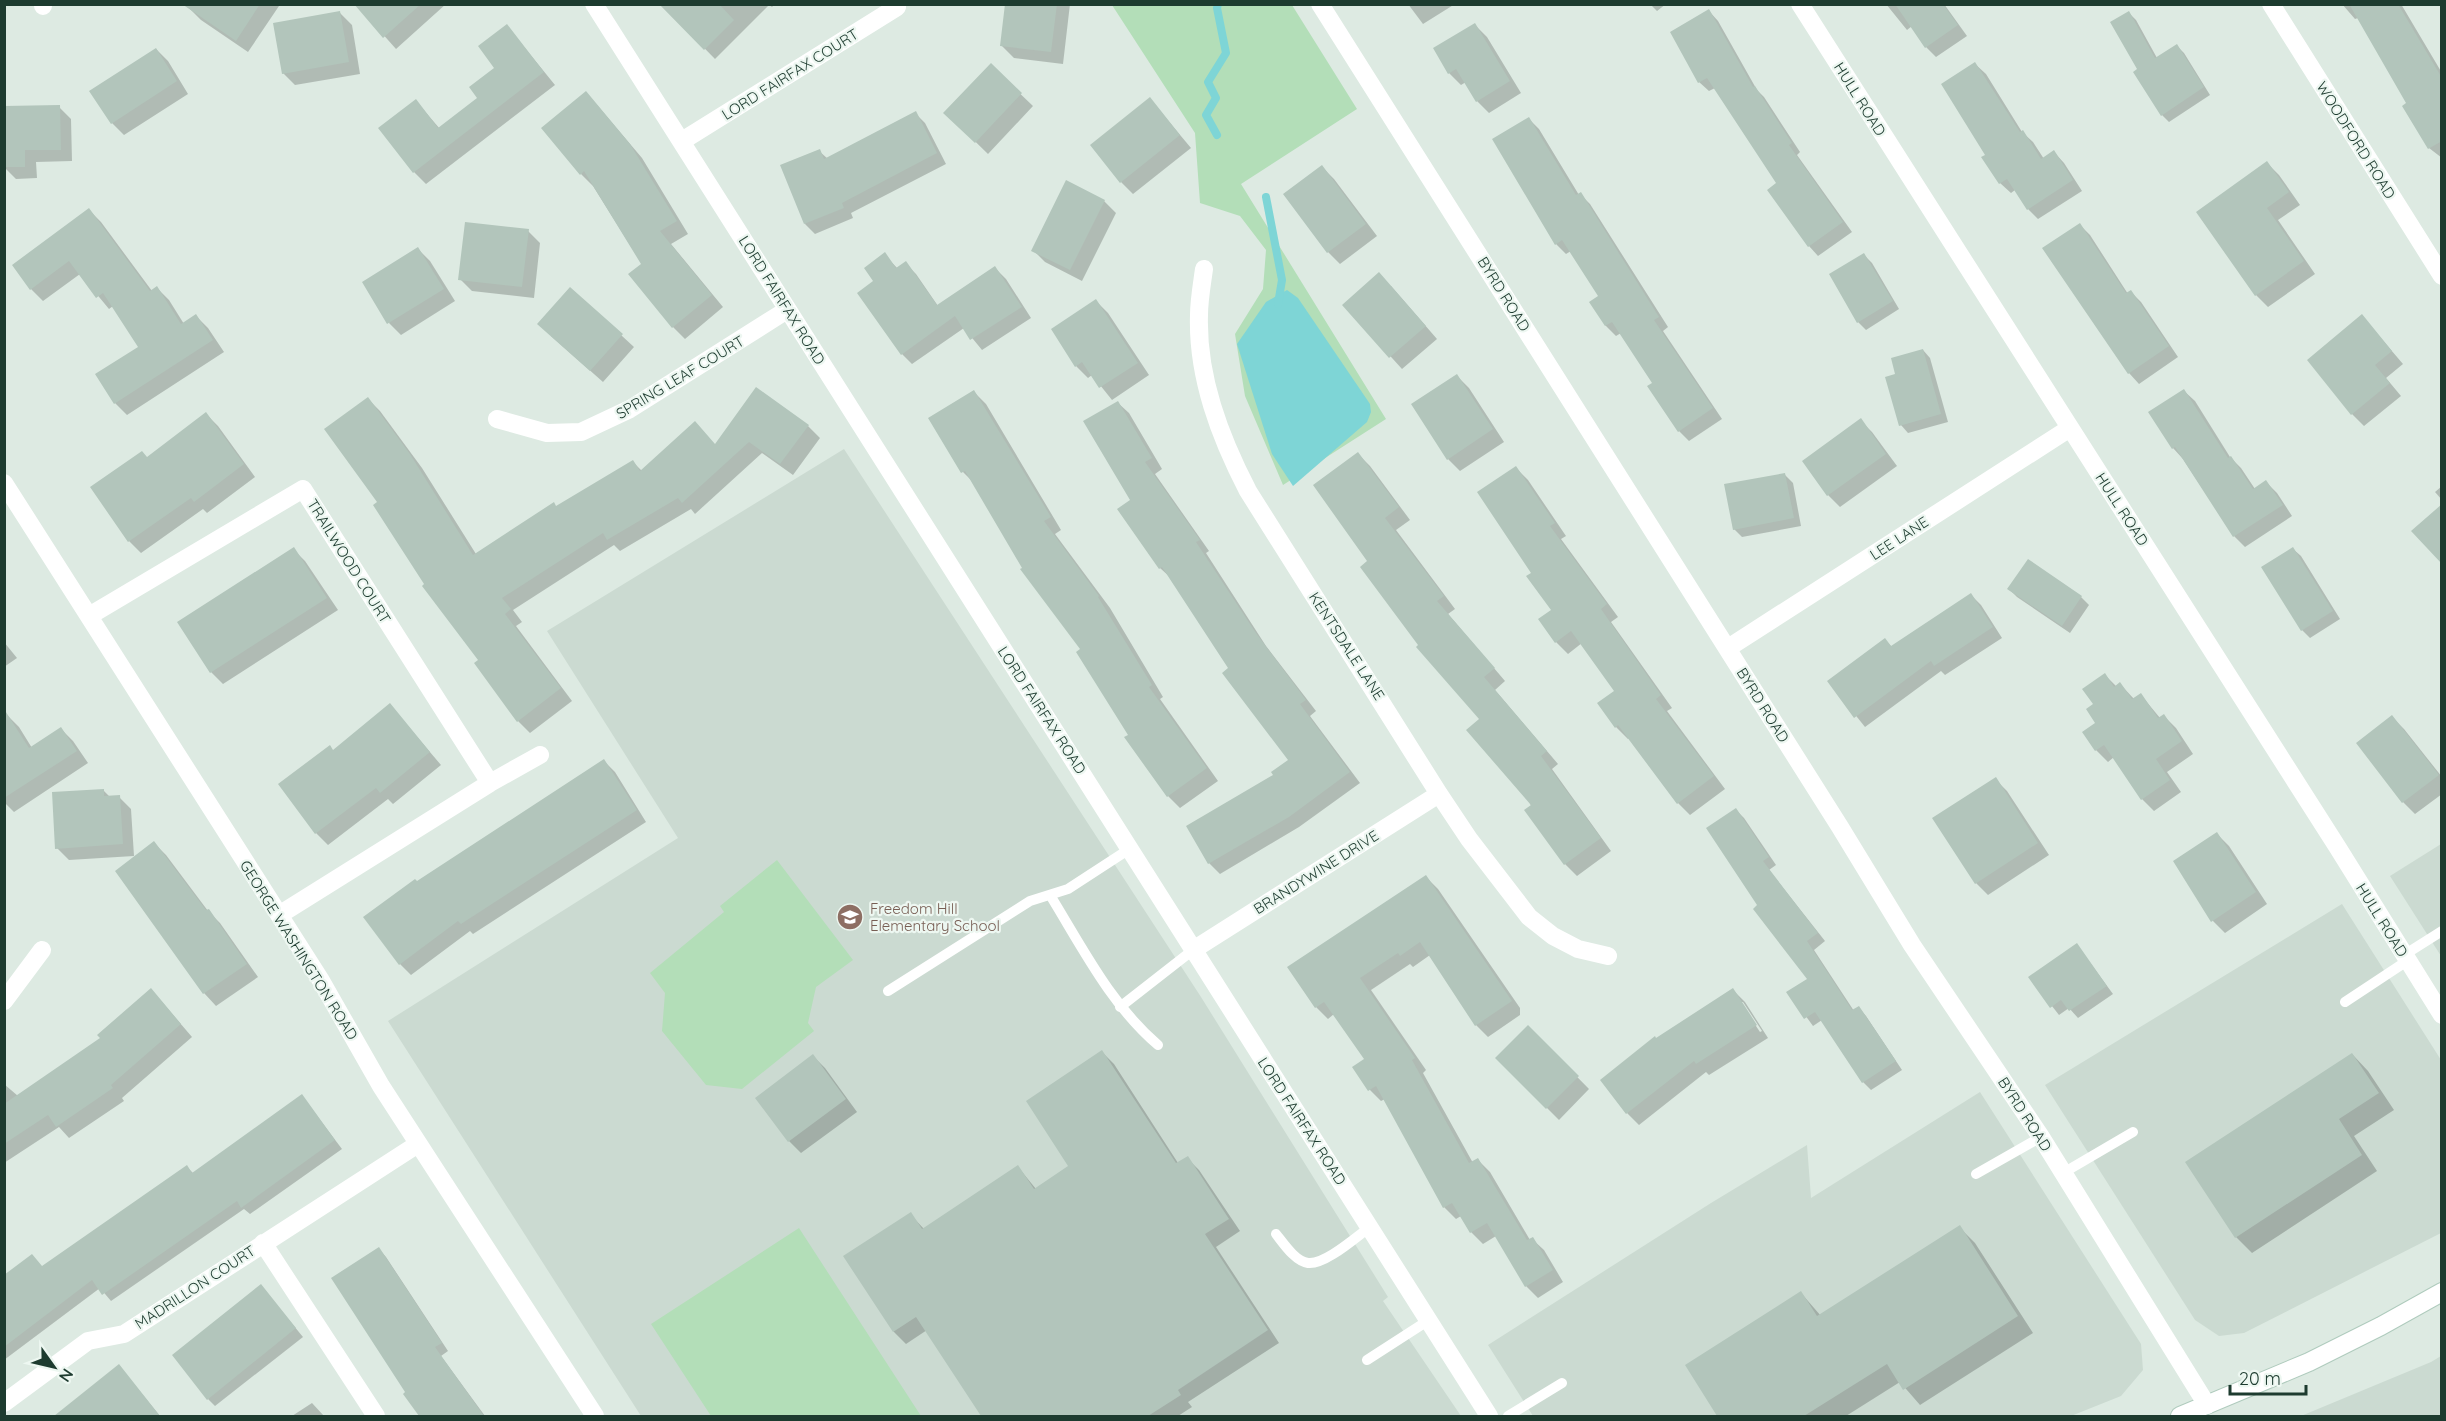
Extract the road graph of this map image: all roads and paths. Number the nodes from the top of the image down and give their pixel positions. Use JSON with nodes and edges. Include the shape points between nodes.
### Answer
{"nodes":[{"id":1,"x":594,"y":4,"type":"edge"},
{"id":2,"x":1320,"y":4,"type":"edge"},
{"id":3,"x":1800,"y":4,"type":"edge"},
{"id":4,"x":2271,"y":4,"type":"edge"},
{"id":5,"x":897,"y":7,"type":"dead end"},
{"id":6,"x":682,"y":141,"type":"junction"},
{"id":7,"x":1204,"y":269,"type":"dead end"},
{"id":8,"x":2442,"y":276,"type":"edge"},
{"id":9,"x":787,"y":310,"type":"junction"},
{"id":10,"x":497,"y":419,"type":"dead end"},
{"id":11,"x":2070,"y":428,"type":"junction"},
{"id":12,"x":4,"y":483,"type":"edge"},
{"id":13,"x":89,"y":616,"type":"junction"},
{"id":14,"x":1728,"y":648,"type":"junction"},
{"id":15,"x":540,"y":755,"type":"dead end"},
{"id":16,"x":490,"y":783,"type":"junction"},
{"id":17,"x":1439,"y":794,"type":"junction"},
{"id":18,"x":1131,"y":848,"type":"junction"},
{"id":19,"x":1050,"y":895,"type":"junction"},
{"id":20,"x":279,"y":915,"type":"junction"},
{"id":21,"x":2442,"y":931,"type":"edge"},
{"id":22,"x":42,"y":950,"type":"dead end"},
{"id":23,"x":1193,"y":951,"type":"junction"},
{"id":24,"x":1608,"y":956,"type":"dead end"},
{"id":25,"x":2405,"y":958,"type":"junction"},
{"id":26,"x":888,"y":991,"type":"dead end"},
{"id":27,"x":4,"y":1001,"type":"edge"},
{"id":28,"x":2345,"y":1002,"type":"dead end"},
{"id":29,"x":1120,"y":1007,"type":"junction"},
{"id":30,"x":2442,"y":1015,"type":"edge"},
{"id":31,"x":1158,"y":1046,"type":"dead end"},
{"id":32,"x":2133,"y":1132,"type":"dead end"},
{"id":33,"x":2041,"y":1137,"type":"junction"},
{"id":34,"x":418,"y":1144,"type":"junction"},
{"id":35,"x":2063,"y":1173,"type":"junction"},
{"id":36,"x":1976,"y":1174,"type":"dead end"},
{"id":37,"x":1370,"y":1227,"type":"junction"},
{"id":38,"x":1276,"y":1234,"type":"dead end"},
{"id":39,"x":264,"y":1243,"type":"junction"},
{"id":40,"x":2442,"y":1292,"type":"edge"},
{"id":41,"x":1429,"y":1320,"type":"junction"},
{"id":42,"x":1367,"y":1360,"type":"dead end"},
{"id":43,"x":1562,"y":1383,"type":"dead end"},
{"id":44,"x":4,"y":1402,"type":"edge"},
{"id":45,"x":2209,"y":1411,"type":"edge"},
{"id":46,"x":376,"y":1416,"type":"edge"},
{"id":47,"x":595,"y":1416,"type":"edge"},
{"id":48,"x":1489,"y":1416,"type":"edge"},
{"id":49,"x":1508,"y":1416,"type":"edge"},
{"id":50,"x":2180,"y":1416,"type":"edge"}],
"edges":[{"from":1,"to":6,"type":"street","name":"LORD FAIRFAX ROAD"},
{"from":2,"to":14,"type":"street","name":"BYRD ROAD"},
{"from":3,"to":11,"type":"street","name":"HULL ROAD"},
{"from":4,"to":8,"type":"street","name":"WOODFORD ROAD"},
{"from":5,"to":6,"type":"street","name":"LORD FAIRFAX COURT"},
{"from":6,"to":9,"type":"street","name":"LORD FAIRFAX ROAD"},
{"from":7,"to":17,"type":"street","name":"KENTSDALE LANE","via":[[1198,315],[1202,361],[1212,406],[1230,456],[1248,491]]},
{"from":9,"to":10,"type":"street","name":"SPRING LEAF COURT","via":[[630,409],[581,432],[547,433]]},
{"from":9,"to":18,"type":"street","name":"LORD FAIRFAX ROAD"},
{"from":11,"to":14,"type":"street","name":"LEE LANE"},
{"from":11,"to":25,"type":"street","name":"HULL ROAD"},
{"from":12,"to":13,"type":"street","name":"GEORGE WASHINGTON ROAD"},
{"from":13,"to":16,"type":"street","name":"TRAILWOOD COURT","via":[[303,489]]},
{"from":13,"to":20,"type":"street","name":"GEORGE WASHINGTON ROAD"},
{"from":14,"to":33,"type":"street","name":"BYRD ROAD","via":[[1912,945]]},
{"from":15,"to":16,"type":"street"},
{"from":16,"to":20,"type":"street"},
{"from":17,"to":23,"type":"street","name":"BRANDYWINE DRIVE"},
{"from":17,"to":24,"type":"street","name":"KENTSDALE LANE","via":[[1528,917],[1578,949]]},
{"from":18,"to":19,"type":"lane","via":[[1068,889]]},
{"from":18,"to":23,"type":"street","name":"LORD FAIRFAX ROAD"},
{"from":19,"to":26,"type":"lane","via":[[1030,901]]},
{"from":19,"to":29,"type":"lane"},
{"from":20,"to":34,"type":"street","name":"GEORGE WASHINGTON ROAD"},
{"from":21,"to":25,"type":"lane"},
{"from":22,"to":27,"type":"street"},
{"from":23,"to":29,"type":"lane"},
{"from":23,"to":37,"type":"street","name":"LORD FAIRFAX ROAD"},
{"from":25,"to":28,"type":"lane"},
{"from":25,"to":30,"type":"street","name":"HULL ROAD"},
{"from":29,"to":31,"type":"lane"},
{"from":32,"to":35,"type":"lane"},
{"from":33,"to":35,"type":"street","name":"BYRD ROAD"},
{"from":33,"to":36,"type":"lane"},
{"from":34,"to":39,"type":"street","name":"MADRILLON COURT"},
{"from":34,"to":47,"type":"street","name":"GEORGE WASHINGTON ROAD"},
{"from":35,"to":45,"type":"street","name":"BYRD ROAD"},
{"from":37,"to":38,"type":"lane","via":[[1321,1262],[1307,1263]]},
{"from":37,"to":41,"type":"street","name":"LORD FAIRFAX ROAD"},
{"from":39,"to":44,"type":"street","name":"MADRILLON COURT","via":[[124,1334],[88,1341]]},
{"from":39,"to":46,"type":"street","name":"MADRILLON COURT"},
{"from":40,"to":45,"type":"street"},
{"from":41,"to":42,"type":"lane"},
{"from":41,"to":48,"type":"street","name":"LORD FAIRFAX ROAD"},
{"from":43,"to":49,"type":"lane"},
{"from":45,"to":50,"type":"street"}]}
